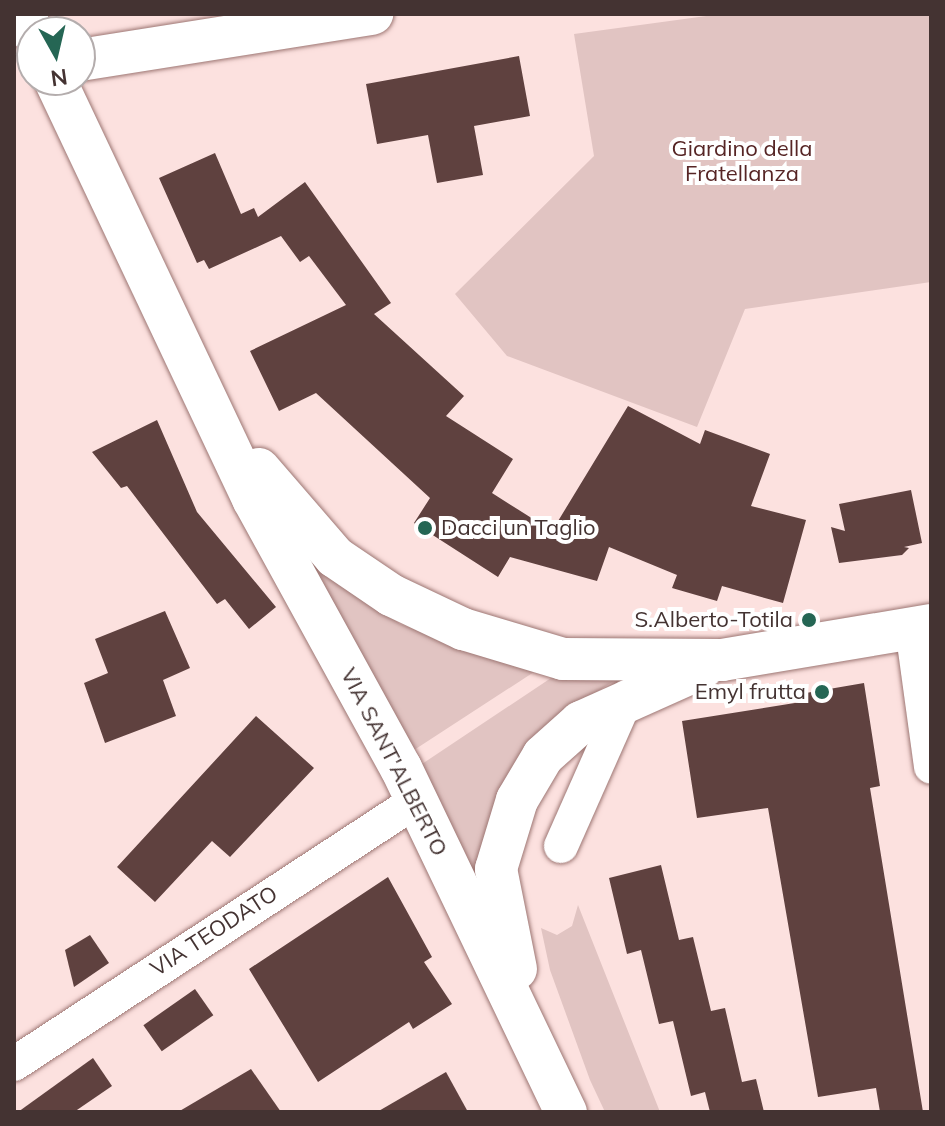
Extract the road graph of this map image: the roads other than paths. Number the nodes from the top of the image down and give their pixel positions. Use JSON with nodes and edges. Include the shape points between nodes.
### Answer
{"nodes":[{"id":1,"x":372,"y":14,"type":"edge"},
{"id":2,"x":96,"y":57,"type":"edge"},
{"id":3,"x":63,"y":96,"type":"edge"},
{"id":4,"x":217,"y":414,"type":"junction"},
{"id":5,"x":921,"y":627,"type":"edge"},
{"id":6,"x":722,"y":660,"type":"junction"},
{"id":7,"x":627,"y":697,"type":"junction"},
{"id":8,"x":931,"y":767,"type":"edge"},
{"id":9,"x":416,"y":801,"type":"junction"},
{"id":10,"x":561,"y":846,"type":"dead end"},
{"id":11,"x":14,"y":1064,"type":"edge"},
{"id":12,"x":566,"y":1112,"type":"edge"},
{"id":13,"x":573,"y":1112,"type":"edge"}],
"edges":[{"from":1,"to":2,"type":"street"},
{"from":3,"to":4,"type":"street","name":"VIA SANT'ALBERTO"},
{"from":4,"to":6,"type":"street","name":"VIA SANT'ALBERTO","via":[[284,502],[335,557],[391,595],[463,629],[563,659]]},
{"from":4,"to":9,"type":"street","name":"VIA SANT'ALBERTO","via":[[253,499]]},
{"from":5,"to":6,"type":"street","name":"VIA SANT'ALBERTO"},
{"from":5,"to":8,"type":"street"},
{"from":6,"to":7,"type":"street","name":"VIA SANT'ALBERTO"},
{"from":7,"to":10,"type":"street"},
{"from":7,"to":13,"type":"street","name":"VIA SANT'ALBERTO","via":[[581,722],[543,756],[517,800],[496,869],[509,954],[551,1046]]},
{"from":9,"to":11,"type":"street","name":"VIA TEODATO"},
{"from":9,"to":12,"type":"street","name":"VIA SANT'ALBERTO"}]}
